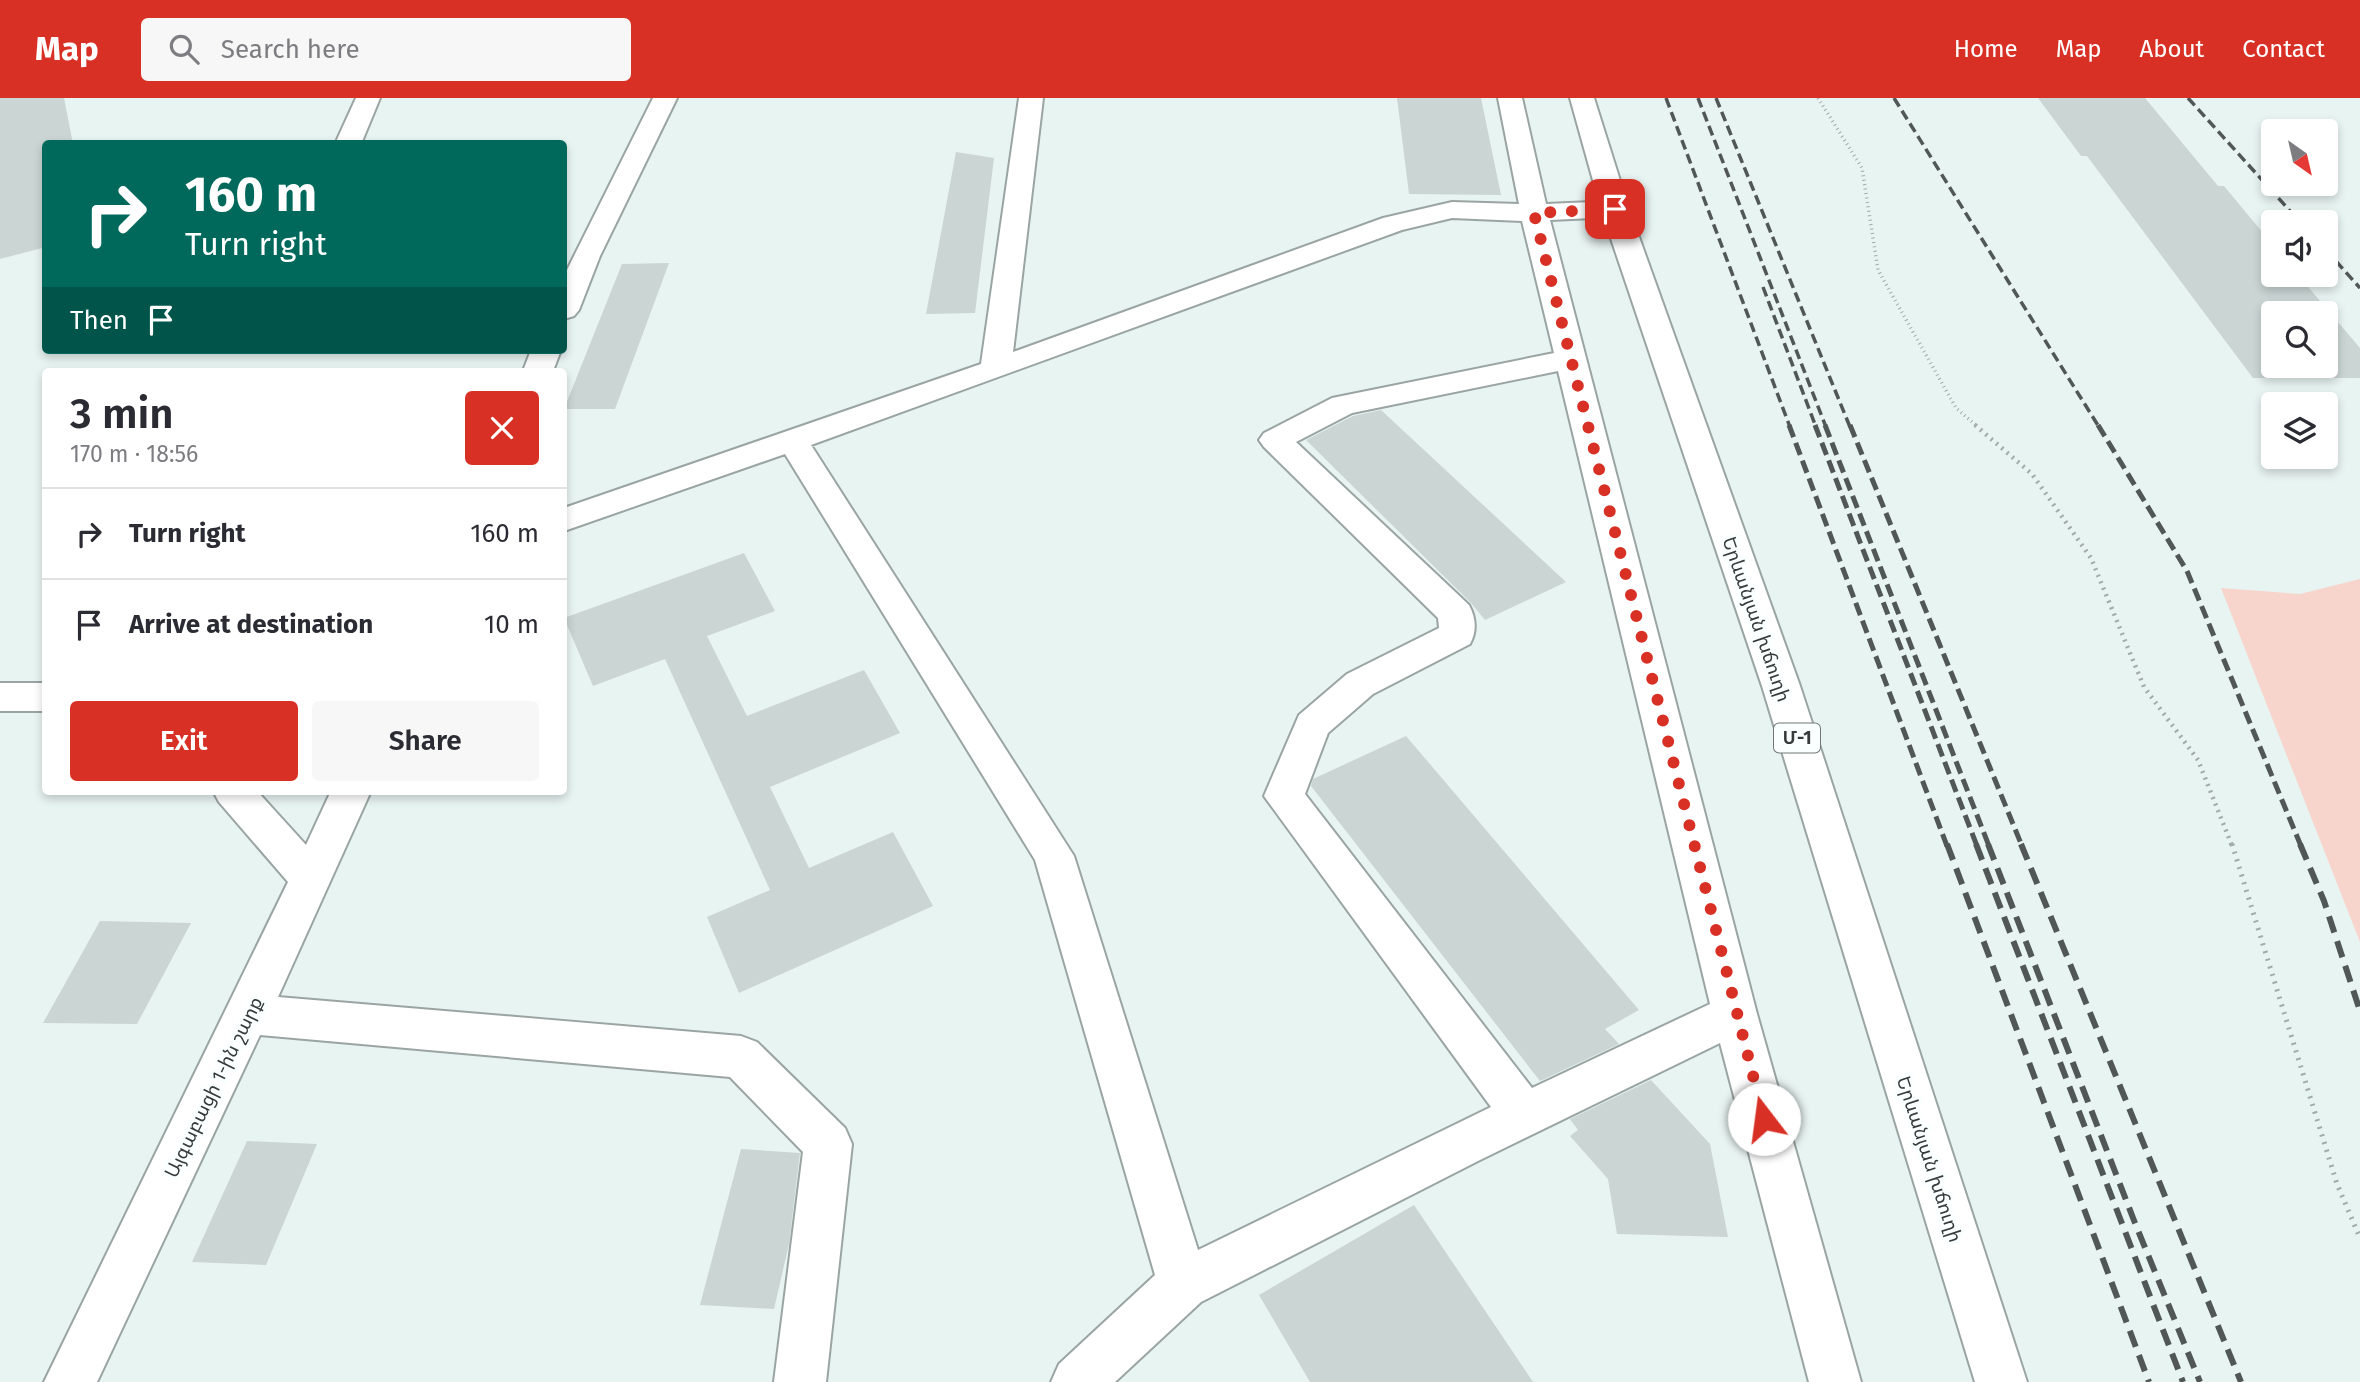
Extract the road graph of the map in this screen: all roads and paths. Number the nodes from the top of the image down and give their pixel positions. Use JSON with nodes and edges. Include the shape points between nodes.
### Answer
{"nodes":[{"id":1,"x":368,"y":98,"type":"edge"},
{"id":2,"x":665,"y":98,"type":"edge"},
{"id":3,"x":1031,"y":98,"type":"edge"},
{"id":4,"x":1510,"y":98,"type":"edge"},
{"id":5,"x":1582,"y":98,"type":"edge"},
{"id":6,"x":1818,"y":98,"type":"edge"},
{"id":7,"x":350,"y":140,"type":"edge"},
{"id":8,"x":1615,"y":209,"type":"junction"},
{"id":9,"x":1534,"y":213,"type":"junction"},
{"id":10,"x":575,"y":256,"type":"edge"},
{"id":11,"x":567,"y":295,"type":"edge"},
{"id":12,"x":1571,"y":359,"type":"junction"},
{"id":13,"x":996,"y":369,"type":"junction"},
{"id":14,"x":792,"y":440,"type":"junction"},
{"id":15,"x":567,"y":519,"type":"edge"},
{"id":16,"x":0,"y":697,"type":"edge"},
{"id":17,"x":42,"y":697,"type":"edge"},
{"id":18,"x":237,"y":795,"type":"edge"},
{"id":19,"x":349,"y":795,"type":"edge"},
{"id":20,"x":311,"y":879,"type":"junction"},
{"id":21,"x":248,"y":1014,"type":"junction"},
{"id":22,"x":1735,"y":1014,"type":"junction"},
{"id":23,"x":1525,"y":1115,"type":"junction"},
{"id":24,"x":2360,"y":1238,"type":"edge"},
{"id":25,"x":1183,"y":1284,"type":"junction"},
{"id":26,"x":70,"y":1382,"type":"edge"},
{"id":27,"x":800,"y":1382,"type":"edge"},
{"id":28,"x":1077,"y":1382,"type":"edge"},
{"id":29,"x":1835,"y":1382,"type":"edge"},
{"id":30,"x":2001,"y":1382,"type":"edge"}],
"edges":[{"from":1,"to":7,"type":"main road"},
{"from":2,"to":10,"type":"main road"},
{"from":3,"to":13,"type":"main road"},
{"from":4,"to":9,"type":"main road"},
{"from":5,"to":8,"type":"main road","name":"Երևանյան խճուղի","number":"Մ-1"},
{"from":6,"to":24,"type":"path","via":[[1862,168],[1878,270],[1917,343],[1956,408],[2032,474],[2091,558],[2144,687],[2198,760],[2228,833],[2337,1184]]},
{"from":8,"to":9,"type":"main road"},
{"from":8,"to":30,"type":"main road","name":"Երևանյան խճուղի","number":"Մ-1","via":[[1781,686]]},
{"from":9,"to":12,"type":"main road"},
{"from":9,"to":13,"type":"main road","via":[[1452,209],[1393,224]]},
{"from":10,"to":11,"type":"main road"},
{"from":12,"to":22,"type":"main road"},
{"from":12,"to":23,"type":"main road","via":[[1343,405],[1275,440],[1456,614],[1457,635],[1360,684],[1312,725],[1284,796]]},
{"from":13,"to":14,"type":"main road"},
{"from":14,"to":15,"type":"main road"},
{"from":14,"to":25,"type":"main road","via":[[1054,856]]},
{"from":16,"to":17,"type":"main road"},
{"from":18,"to":20,"type":"main road"},
{"from":19,"to":20,"type":"main road","name":"Այգաբացի 1-ին շարք"},
{"from":20,"to":21,"type":"main road","name":"Այգաբացի 1-ին շարք"},
{"from":21,"to":26,"type":"main road","name":"Այգաբացի 1-ին շարք"},
{"from":21,"to":27,"type":"main road","via":[[741,1057],[828,1144]]},
{"from":22,"to":23,"type":"main road"},
{"from":22,"to":29,"type":"main road"},
{"from":23,"to":25,"type":"main road"},
{"from":25,"to":28,"type":"main road"}]}
